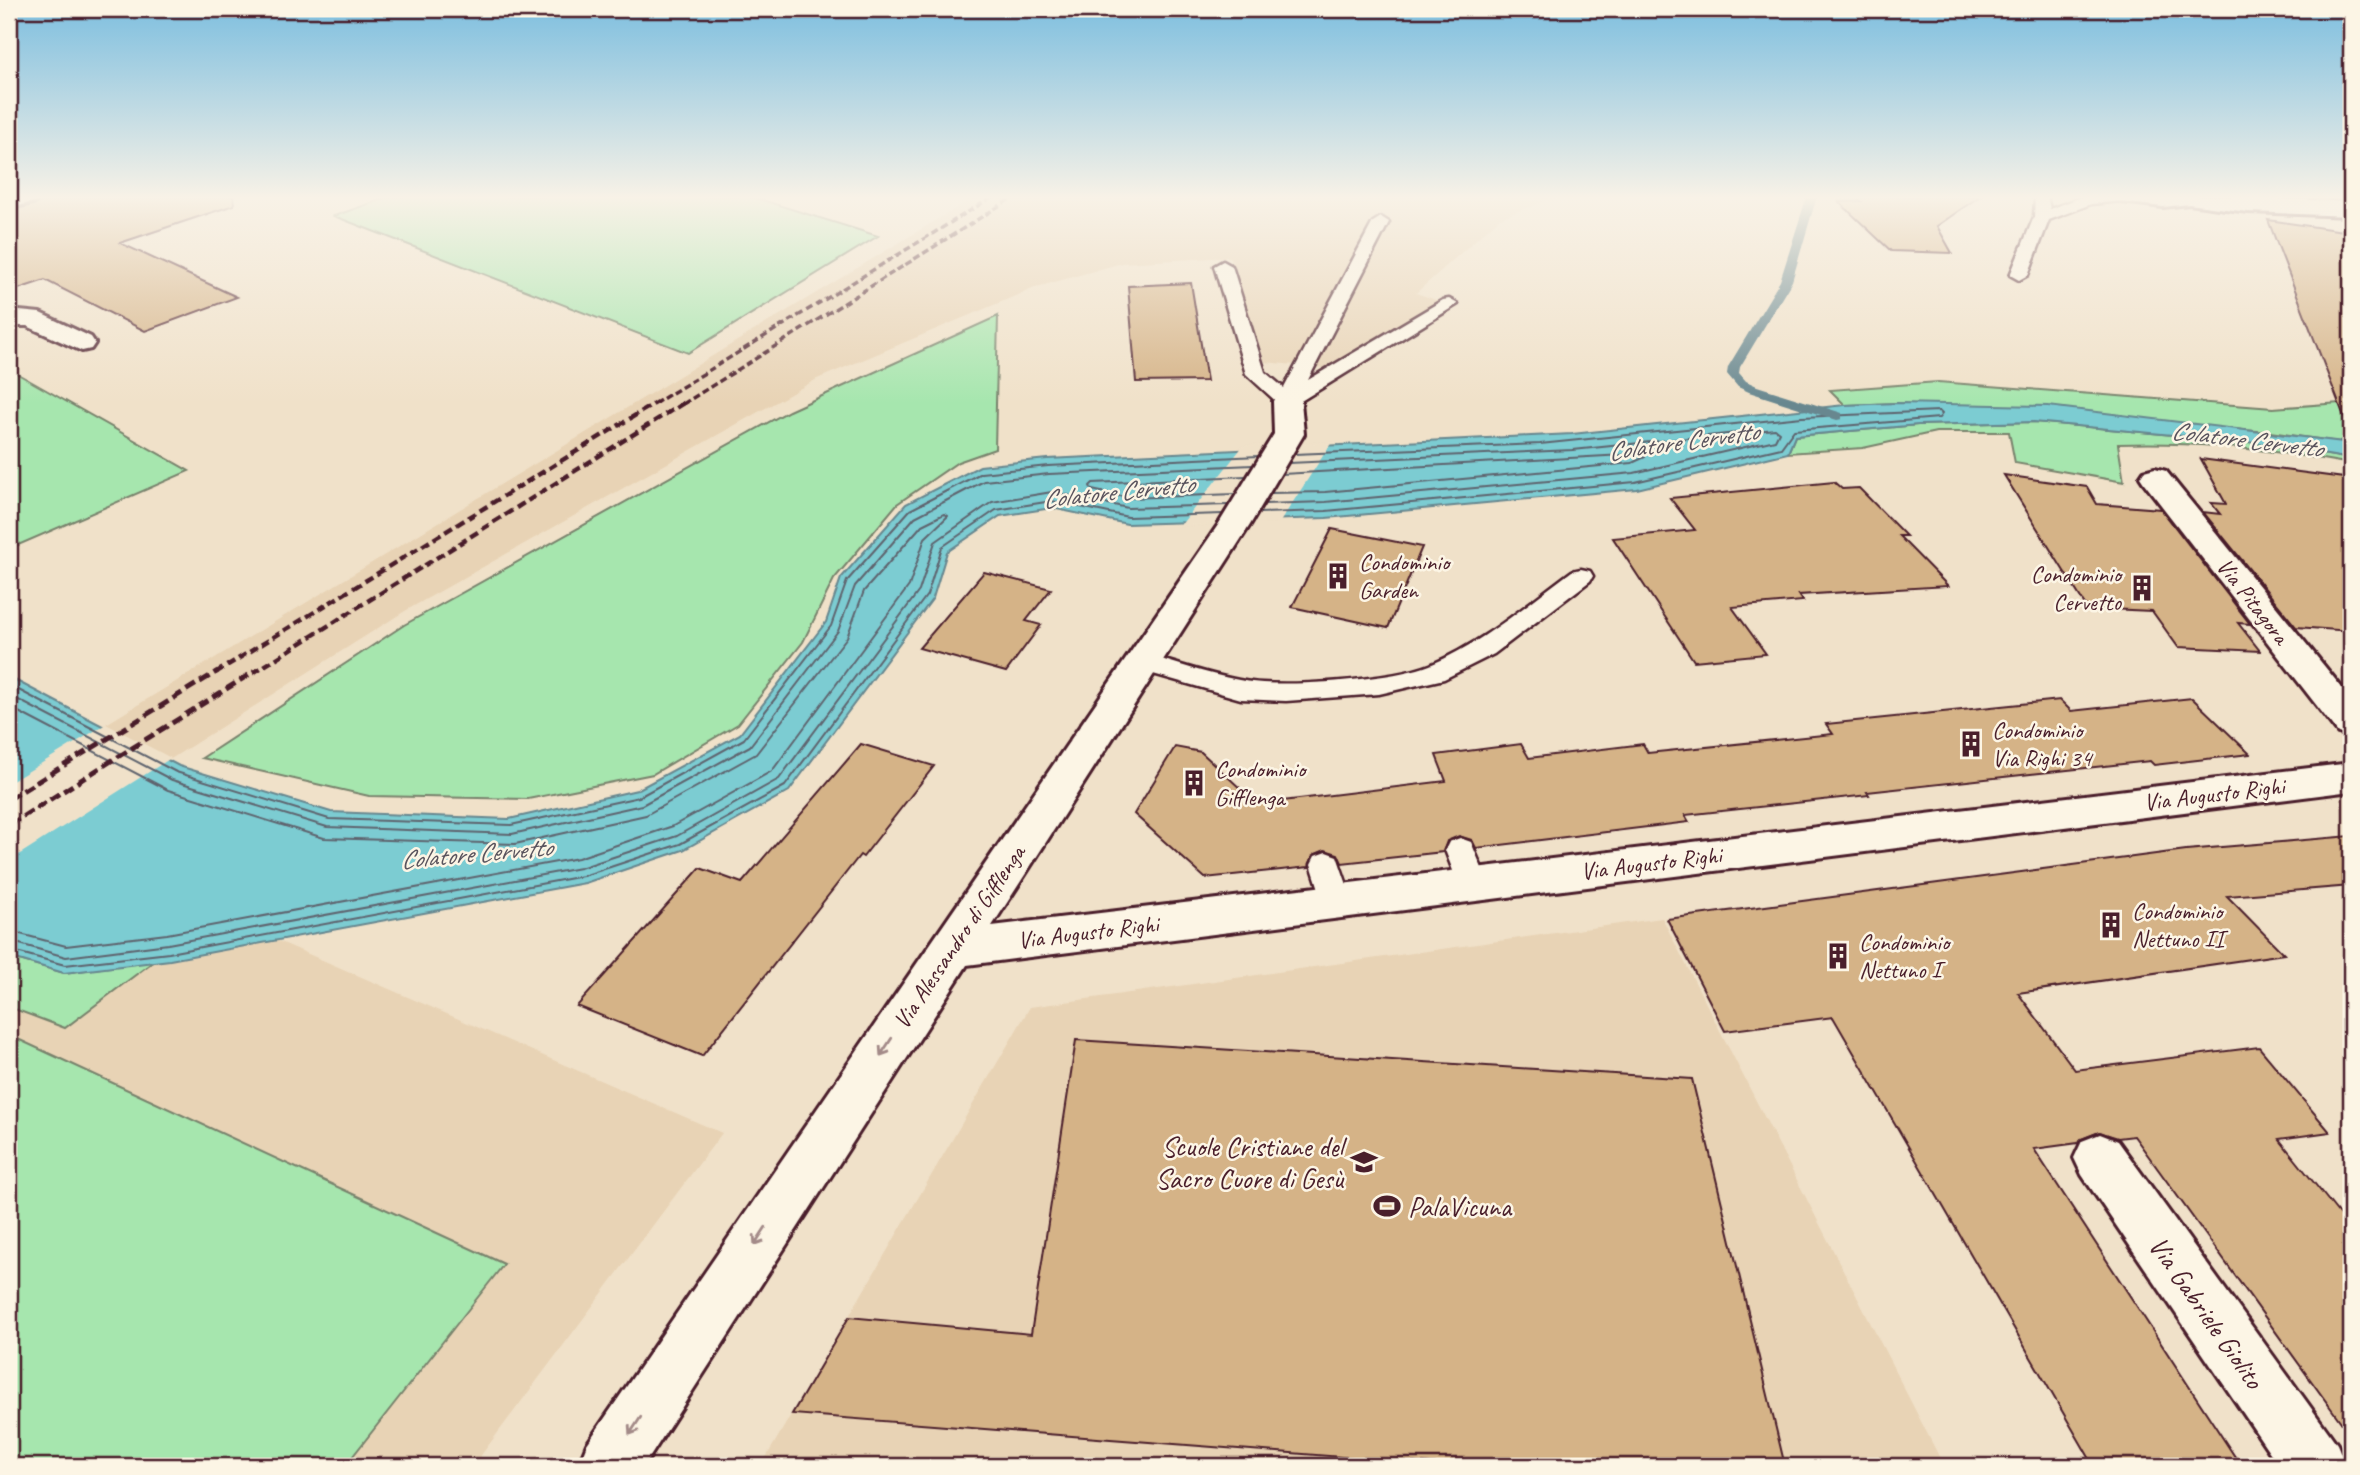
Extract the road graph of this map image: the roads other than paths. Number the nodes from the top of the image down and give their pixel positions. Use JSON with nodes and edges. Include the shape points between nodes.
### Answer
{"nodes":[{"id":1,"x":1359,"y":265,"type":"edge"},
{"id":2,"x":2023,"y":265,"type":"edge"},
{"id":3,"x":1223,"y":266,"type":"dead end"},
{"id":4,"x":2019,"y":275,"type":"dead end"},
{"id":5,"x":1449,"y":304,"type":"dead end"},
{"id":6,"x":9,"y":318,"type":"edge"},
{"id":7,"x":82,"y":343,"type":"dead end"},
{"id":8,"x":1287,"y":401,"type":"junction"},
{"id":9,"x":2155,"y":477,"type":"dead end"},
{"id":10,"x":1581,"y":576,"type":"dead end"},
{"id":11,"x":1141,"y":662,"type":"junction"},
{"id":12,"x":2351,"y":724,"type":"edge"},
{"id":13,"x":2351,"y":777,"type":"edge"},
{"id":14,"x":950,"y":949,"type":"junction"},
{"id":15,"x":2100,"y":1158,"type":"dead end"},
{"id":16,"x":608,"y":1466,"type":"edge"},
{"id":17,"x":2315,"y":1466,"type":"edge"}],
"edges":[{"from":1,"to":8,"type":"lane"},
{"from":2,"to":4,"type":"lane"},
{"from":3,"to":8,"type":"lane","via":[[1256,374]]},
{"from":5,"to":8,"type":"lane"},
{"from":6,"to":7,"type":"street","via":[[32,318]]},
{"from":8,"to":11,"type":"street","name":"Via Alessandro di Gifflenga","via":[[1289,435]]},
{"from":9,"to":12,"type":"street","name":"Via Pitagora"},
{"from":10,"to":11,"type":"lane","via":[[1485,648],[1435,673],[1378,685],[1286,692],[1241,690]]},
{"from":11,"to":14,"type":"street","name":"Via Alessandro di Gifflenga"},
{"from":13,"to":14,"type":"street","name":"Via Augusto Righi","via":[[1332,883]]},
{"from":14,"to":16,"type":"street","name":"Via Alessandro di Gifflenga","one_way":true},
{"from":15,"to":17,"type":"street","name":"Via Gabriele Giolito"}]}
